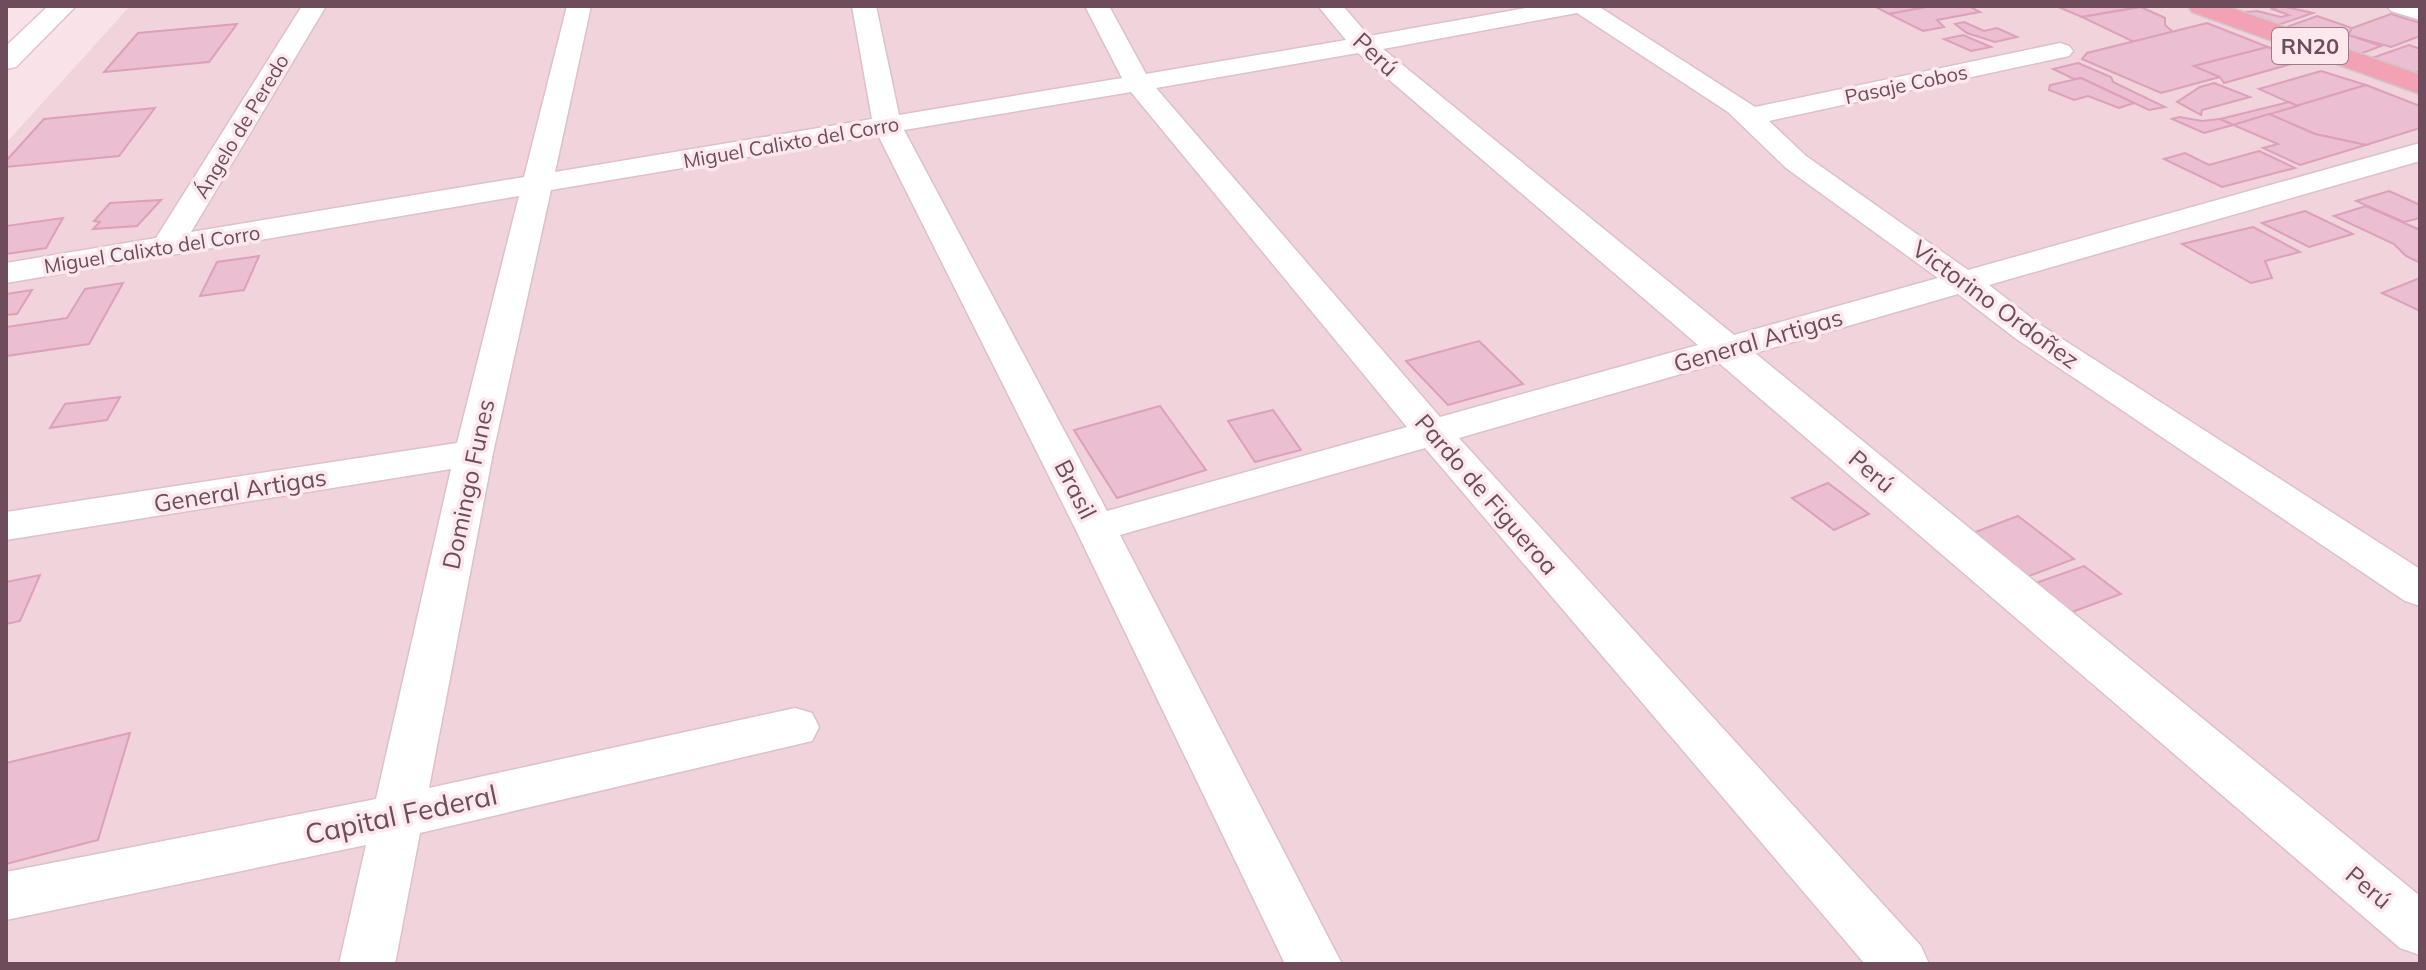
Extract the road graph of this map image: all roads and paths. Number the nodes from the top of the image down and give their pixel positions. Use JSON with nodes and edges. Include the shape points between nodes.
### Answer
{"nodes":[{"id":1,"x":63,"y":6,"type":"edge"},
{"id":2,"x":314,"y":6,"type":"edge"},
{"id":3,"x":579,"y":6,"type":"edge"},
{"id":4,"x":864,"y":6,"type":"edge"},
{"id":5,"x":1097,"y":6,"type":"edge"},
{"id":6,"x":1330,"y":6,"type":"edge"},
{"id":7,"x":1579,"y":6,"type":"edge"},
{"id":8,"x":2201,"y":6,"type":"edge"},
{"id":9,"x":2399,"y":6,"type":"edge"},
{"id":10,"x":2420,"y":13,"type":"edge"},
{"id":11,"x":1363,"y":45,"type":"junction"},
{"id":12,"x":2060,"y":51,"type":"dead end"},
{"id":13,"x":6,"y":61,"type":"edge"},
{"id":14,"x":1137,"y":82,"type":"junction"},
{"id":15,"x":2420,"y":85,"type":"edge"},
{"id":16,"x":1752,"y":116,"type":"junction"},
{"id":17,"x":887,"y":125,"type":"junction"},
{"id":18,"x":2420,"y":152,"type":"edge"},
{"id":19,"x":534,"y":186,"type":"junction"},
{"id":20,"x":167,"y":246,"type":"junction"},
{"id":21,"x":6,"y":273,"type":"edge"},
{"id":22,"x":1963,"y":283,"type":"junction"},
{"id":23,"x":1725,"y":348,"type":"junction"},
{"id":24,"x":1432,"y":432,"type":"junction"},
{"id":25,"x":474,"y":453,"type":"junction"},
{"id":26,"x":6,"y":526,"type":"edge"},
{"id":27,"x":1096,"y":528,"type":"junction"},
{"id":28,"x":2420,"y":590,"type":"edge"},
{"id":29,"x":795,"y":727,"type":"dead end"},
{"id":30,"x":399,"y":816,"type":"junction"},
{"id":31,"x":6,"y":896,"type":"edge"},
{"id":32,"x":2420,"y":930,"type":"edge"},
{"id":33,"x":367,"y":964,"type":"edge"},
{"id":34,"x":1314,"y":964,"type":"edge"},
{"id":35,"x":1901,"y":964,"type":"edge"}],
"edges":[{"from":1,"to":13,"type":"main road"},
{"from":2,"to":20,"type":"street","name":"Ángelo de Peredo"},
{"from":3,"to":19,"type":"street","name":"Domingo Funes"},
{"from":4,"to":17,"type":"street","name":"Brasil"},
{"from":5,"to":14,"type":"street","name":"Pardo de Figueroa"},
{"from":6,"to":11,"type":"street","name":"Perú"},
{"from":7,"to":11,"type":"street","name":"Miguel Calixto del Corro"},
{"from":7,"to":16,"type":"street","name":"Victorino Ordoñez"},
{"from":8,"to":15,"type":"main road","number":"RN20"},
{"from":9,"to":10,"type":"street"},
{"from":11,"to":14,"type":"street","name":"Miguel Calixto del Corro"},
{"from":11,"to":23,"type":"street","name":"Perú"},
{"from":12,"to":16,"type":"street","name":"Pasaje Cobos"},
{"from":14,"to":17,"type":"street","name":"Miguel Calixto del Corro"},
{"from":14,"to":24,"type":"street","name":"Pardo de Figueroa"},
{"from":16,"to":22,"type":"street","name":"Victorino Ordoñez","via":[[1796,162]]},
{"from":17,"to":19,"type":"street","name":"Miguel Calixto del Corro"},
{"from":17,"to":27,"type":"street","name":"Brasil"},
{"from":18,"to":22,"type":"street","name":"General Artigas"},
{"from":19,"to":20,"type":"street","name":"Miguel Calixto del Corro"},
{"from":19,"to":25,"type":"street","name":"Domingo Funes"},
{"from":20,"to":21,"type":"street","name":"Miguel Calixto del Corro"},
{"from":22,"to":23,"type":"street","name":"General Artigas"},
{"from":22,"to":28,"type":"street","name":"Victorino Ordoñez","via":[[2027,331]]},
{"from":23,"to":24,"type":"street","name":"General Artigas"},
{"from":23,"to":32,"type":"street","name":"Perú"},
{"from":24,"to":27,"type":"street","name":"General Artigas"},
{"from":24,"to":35,"type":"street","name":"Pardo de Figueroa"},
{"from":25,"to":26,"type":"street","name":"General Artigas"},
{"from":25,"to":30,"type":"street","name":"Domingo Funes"},
{"from":27,"to":34,"type":"street","name":"Brasil"},
{"from":29,"to":30,"type":"street","name":"Capital Federal"},
{"from":30,"to":31,"type":"street","name":"Capital Federal"},
{"from":30,"to":33,"type":"street","name":"Domingo Funes"}]}
